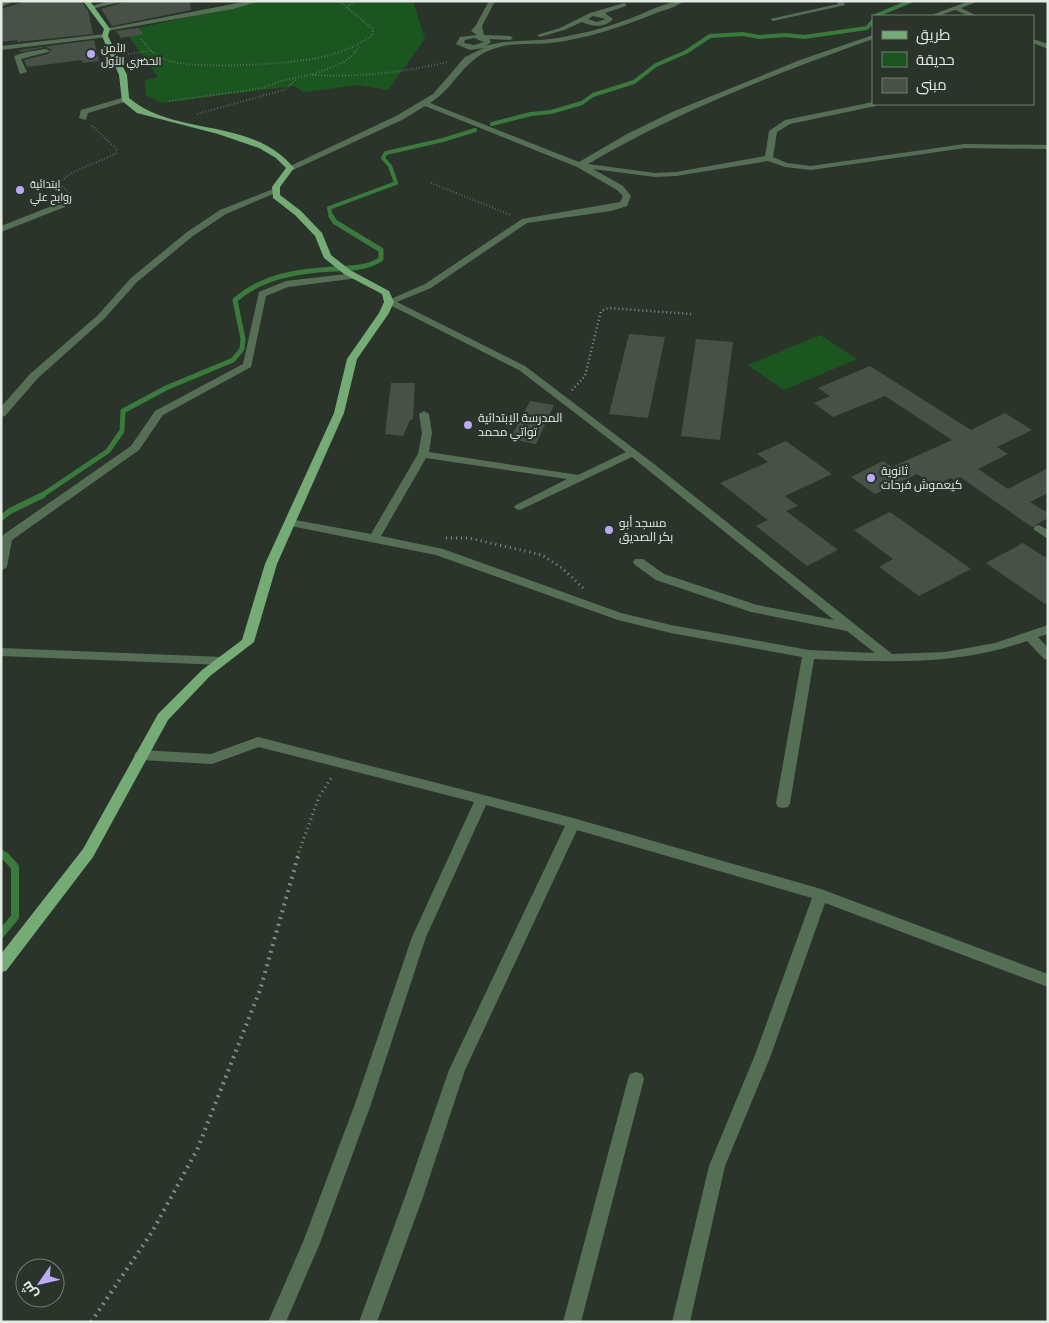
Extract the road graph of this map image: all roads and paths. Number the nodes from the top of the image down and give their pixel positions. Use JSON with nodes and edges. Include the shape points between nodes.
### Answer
{"nodes":[{"id":1,"x":12,"y":1,"type":"edge"},
{"id":2,"x":122,"y":1,"type":"edge"},
{"id":3,"x":256,"y":1,"type":"edge"},
{"id":4,"x":339,"y":1,"type":"edge"},
{"id":5,"x":355,"y":1,"type":"edge"},
{"id":6,"x":492,"y":1,"type":"edge"},
{"id":7,"x":681,"y":1,"type":"edge"},
{"id":8,"x":840,"y":1,"type":"edge"},
{"id":9,"x":976,"y":1,"type":"edge"},
{"id":10,"x":246,"y":2,"type":"edge"},
{"id":11,"x":627,"y":3,"type":"edge"},
{"id":12,"x":1,"y":4,"type":"edge"},
{"id":13,"x":89,"y":4,"type":"edge"},
{"id":14,"x":959,"y":5,"type":"edge"},
{"id":15,"x":347,"y":7,"type":"junction"},
{"id":16,"x":596,"y":14,"type":"junction"},
{"id":17,"x":934,"y":15,"type":"edge"},
{"id":18,"x":973,"y":15,"type":"edge"},
{"id":19,"x":584,"y":18,"type":"junction"},
{"id":20,"x":610,"y":19,"type":"junction"},
{"id":21,"x":773,"y":19,"type":"dead end"},
{"id":22,"x":601,"y":24,"type":"junction"},
{"id":23,"x":479,"y":26,"type":"junction"},
{"id":24,"x":608,"y":28,"type":"junction"},
{"id":25,"x":106,"y":33,"type":"junction"},
{"id":26,"x":588,"y":34,"type":"junction"},
{"id":27,"x":535,"y":36,"type":"junction"},
{"id":28,"x":565,"y":36,"type":"junction"},
{"id":29,"x":465,"y":37,"type":"junction"},
{"id":30,"x":482,"y":37,"type":"junction"},
{"id":31,"x":872,"y":37,"type":"edge"},
{"id":32,"x":141,"y":38,"type":"dead end"},
{"id":33,"x":550,"y":41,"type":"junction"},
{"id":34,"x":1034,"y":41,"type":"edge"},
{"id":35,"x":500,"y":44,"type":"junction"},
{"id":36,"x":30,"y":45,"type":"junction"},
{"id":37,"x":360,"y":45,"type":"junction"},
{"id":38,"x":481,"y":46,"type":"junction"},
{"id":39,"x":1046,"y":46,"type":"edge"},
{"id":40,"x":1,"y":48,"type":"edge"},
{"id":41,"x":149,"y":50,"type":"junction"},
{"id":42,"x":1034,"y":50,"type":"edge"},
{"id":43,"x":49,"y":51,"type":"dead end"},
{"id":44,"x":32,"y":53,"type":"junction"},
{"id":45,"x":466,"y":53,"type":"junction"},
{"id":46,"x":115,"y":57,"type":"junction"},
{"id":47,"x":23,"y":72,"type":"dead end"},
{"id":48,"x":309,"y":75,"type":"junction"},
{"id":49,"x":297,"y":79,"type":"junction"},
{"id":50,"x":125,"y":99,"type":"junction"},
{"id":51,"x":169,"y":101,"type":"dead end"},
{"id":52,"x":424,"y":103,"type":"junction"},
{"id":53,"x":872,"y":104,"type":"edge"},
{"id":54,"x":83,"y":118,"type":"joint"},
{"id":55,"x":182,"y":122,"type":"junction"},
{"id":56,"x":1048,"y":147,"type":"edge"},
{"id":57,"x":769,"y":158,"type":"junction"},
{"id":58,"x":580,"y":166,"type":"junction"},
{"id":59,"x":290,"y":168,"type":"junction"},
{"id":60,"x":432,"y":183,"type":"dead end"},
{"id":61,"x":276,"y":191,"type":"junction"},
{"id":62,"x":62,"y":205,"type":"joint"},
{"id":63,"x":525,"y":221,"type":"junction"},
{"id":64,"x":1,"y":229,"type":"edge"},
{"id":65,"x":347,"y":271,"type":"junction"},
{"id":66,"x":389,"y":302,"type":"junction"},
{"id":67,"x":691,"y":314,"type":"dead end"},
{"id":68,"x":563,"y":400,"type":"junction"},
{"id":69,"x":1,"y":414,"type":"edge"},
{"id":70,"x":424,"y":414,"type":"dead end"},
{"id":71,"x":632,"y":452,"type":"junction"},
{"id":72,"x":423,"y":454,"type":"junction"},
{"id":73,"x":579,"y":478,"type":"junction"},
{"id":74,"x":520,"y":506,"type":"dead end"},
{"id":75,"x":290,"y":523,"type":"junction"},
{"id":76,"x":374,"y":538,"type":"junction"},
{"id":77,"x":413,"y":546,"type":"junction"},
{"id":78,"x":639,"y":562,"type":"dead end"},
{"id":79,"x":1,"y":567,"type":"edge"},
{"id":80,"x":579,"y":603,"type":"junction"},
{"id":81,"x":850,"y":627,"type":"junction"},
{"id":82,"x":1048,"y":629,"type":"edge"},
{"id":83,"x":1030,"y":636,"type":"junction"},
{"id":84,"x":1,"y":652,"type":"edge"},
{"id":85,"x":809,"y":654,"type":"junction"},
{"id":86,"x":1048,"y":656,"type":"edge"},
{"id":87,"x":889,"y":658,"type":"junction"},
{"id":88,"x":222,"y":661,"type":"junction"},
{"id":89,"x":141,"y":755,"type":"junction"},
{"id":90,"x":341,"y":763,"type":"junction"},
{"id":91,"x":482,"y":799,"type":"junction"},
{"id":92,"x":783,"y":803,"type":"dead end"},
{"id":93,"x":573,"y":823,"type":"junction"},
{"id":94,"x":821,"y":895,"type":"junction"},
{"id":95,"x":1,"y":966,"type":"edge"},
{"id":96,"x":1048,"y":981,"type":"edge"},
{"id":97,"x":636,"y":1079,"type":"dead end"},
{"id":98,"x":91,"y":1322,"type":"edge"},
{"id":99,"x":277,"y":1322,"type":"edge"},
{"id":100,"x":368,"y":1322,"type":"edge"},
{"id":101,"x":572,"y":1322,"type":"edge"},
{"id":102,"x":681,"y":1322,"type":"edge"}],
"edges":[{"from":1,"to":12,"type":"street"},
{"from":2,"to":13,"type":"street"},
{"from":3,"to":10,"type":"street"},
{"from":4,"to":15,"type":"path"},
{"from":5,"to":15,"type":"path"},
{"from":6,"to":23,"type":"street"},
{"from":7,"to":24,"type":"street"},
{"from":8,"to":21,"type":"street","via":[[842,5]]},
{"from":9,"to":14,"type":"street"},
{"from":10,"to":25,"type":"street"},
{"from":11,"to":16,"type":"street"},
{"from":11,"to":20,"type":"street"},
{"from":13,"to":25,"type":"main road"},
{"from":14,"to":17,"type":"street"},
{"from":14,"to":18,"type":"street"},
{"from":15,"to":37,"type":"path","via":[[373,29],[372,36]]},
{"from":16,"to":19,"type":"street"},
{"from":16,"to":20,"type":"street"},
{"from":19,"to":22,"type":"street","via":[[588,23]]},
{"from":19,"to":27,"type":"street","via":[[551,33]]},
{"from":20,"to":22,"type":"street"},
{"from":22,"to":24,"type":"street"},
{"from":22,"to":28,"type":"street"},
{"from":23,"to":29,"type":"street"},
{"from":23,"to":30,"type":"street"},
{"from":24,"to":26,"type":"street"},
{"from":25,"to":36,"type":"street"},
{"from":25,"to":46,"type":"main road"},
{"from":26,"to":28,"type":"street"},
{"from":26,"to":33,"type":"street"},
{"from":27,"to":28,"type":"street"},
{"from":27,"to":30,"type":"street"},
{"from":28,"to":33,"type":"street"},
{"from":29,"to":30,"type":"street"},
{"from":29,"to":45,"type":"street","via":[[460,40]]},
{"from":30,"to":38,"type":"street","via":[[487,40]]},
{"from":31,"to":58,"type":"street","via":[[675,114]]},
{"from":32,"to":41,"type":"path"},
{"from":33,"to":35,"type":"street"},
{"from":34,"to":39,"type":"street"},
{"from":35,"to":38,"type":"street"},
{"from":35,"to":45,"type":"street"},
{"from":36,"to":40,"type":"street"},
{"from":36,"to":44,"type":"street"},
{"from":37,"to":41,"type":"path","via":[[305,62],[173,62]]},
{"from":37,"to":48,"type":"path","via":[[355,55]]},
{"from":38,"to":45,"type":"street"},
{"from":38,"to":45,"type":"street"},
{"from":39,"to":42,"type":"street"},
{"from":41,"to":46,"type":"path"},
{"from":43,"to":44,"type":"street"},
{"from":44,"to":47,"type":"street","via":[[17,58]]},
{"from":45,"to":48,"type":"path","via":[[412,69],[341,77]]},
{"from":45,"to":52,"type":"street","via":[[436,96]]},
{"from":46,"to":50,"type":"main road","via":[[127,88]]},
{"from":48,"to":49,"type":"path"},
{"from":49,"to":51,"type":"path","via":[[263,88]]},
{"from":49,"to":55,"type":"path","via":[[284,90],[196,114]]},
{"from":50,"to":54,"type":"street","via":[[84,112]]},
{"from":50,"to":55,"type":"main road","via":[[140,110]]},
{"from":52,"to":58,"type":"street"},
{"from":52,"to":59,"type":"street","via":[[399,118]]},
{"from":53,"to":57,"type":"street","via":[[788,122],[773,131]]},
{"from":54,"to":62,"type":"path","via":[[117,149],[103,161],[64,176],[59,183],[72,196]]},
{"from":55,"to":59,"type":"main road","via":[[267,149]]},
{"from":56,"to":57,"type":"street","via":[[965,146],[811,168],[785,165]]},
{"from":57,"to":58,"type":"street","via":[[655,175]]},
{"from":58,"to":63,"type":"street","via":[[620,188],[627,196],[624,204]]},
{"from":59,"to":61,"type":"main road"},
{"from":60,"to":63,"type":"path"},
{"from":61,"to":65,"type":"main road","via":[[276,196],[319,235],[327,256]]},
{"from":61,"to":69,"type":"street","via":[[223,212],[190,234],[134,280],[101,317],[34,376]]},
{"from":62,"to":64,"type":"street"},
{"from":63,"to":66,"type":"street","via":[[428,286]]},
{"from":65,"to":66,"type":"main road","via":[[386,293]]},
{"from":65,"to":79,"type":"street","via":[[286,284],[262,294],[248,365],[159,412],[135,448],[7,538]]},
{"from":66,"to":68,"type":"street","via":[[522,368]]},
{"from":66,"to":75,"type":"main road","via":[[352,359],[339,413]]},
{"from":67,"to":68,"type":"path","via":[[609,308],[600,311],[585,376]]},
{"from":68,"to":71,"type":"street"},
{"from":70,"to":72,"type":"street","via":[[427,433]]},
{"from":71,"to":73,"type":"street"},
{"from":71,"to":81,"type":"street"},
{"from":72,"to":73,"type":"street"},
{"from":72,"to":76,"type":"street"},
{"from":73,"to":74,"type":"street"},
{"from":75,"to":76,"type":"street"},
{"from":75,"to":88,"type":"main road","via":[[272,564],[248,642]]},
{"from":76,"to":77,"type":"street"},
{"from":77,"to":80,"type":"street","via":[[439,552]]},
{"from":77,"to":80,"type":"path","via":[[420,539],[470,538],[542,555],[580,584],[585,593]]},
{"from":78,"to":81,"type":"street","via":[[660,577],[755,609]]},
{"from":80,"to":85,"type":"street","via":[[670,629]]},
{"from":81,"to":87,"type":"street"},
{"from":82,"to":83,"type":"street"},
{"from":83,"to":86,"type":"street"},
{"from":83,"to":87,"type":"street","via":[[997,647],[946,656]]},
{"from":84,"to":88,"type":"street"},
{"from":85,"to":87,"type":"street"},
{"from":85,"to":92,"type":"street"},
{"from":88,"to":89,"type":"main road","via":[[163,717]]},
{"from":89,"to":90,"type":"street","via":[[212,759],[258,742]]},
{"from":89,"to":95,"type":"main road","via":[[88,852]]},
{"from":90,"to":91,"type":"street"},
{"from":90,"to":98,"type":"path","via":[[320,797],[307,829],[260,990],[197,1150],[152,1232]]},
{"from":91,"to":93,"type":"street"},
{"from":91,"to":99,"type":"street","via":[[419,937],[363,1104],[311,1243]]},
{"from":93,"to":94,"type":"street"},
{"from":93,"to":100,"type":"street","via":[[457,1070]]},
{"from":94,"to":96,"type":"street"},
{"from":94,"to":102,"type":"street","via":[[763,1055],[717,1166]]},
{"from":97,"to":101,"type":"street"}]}
